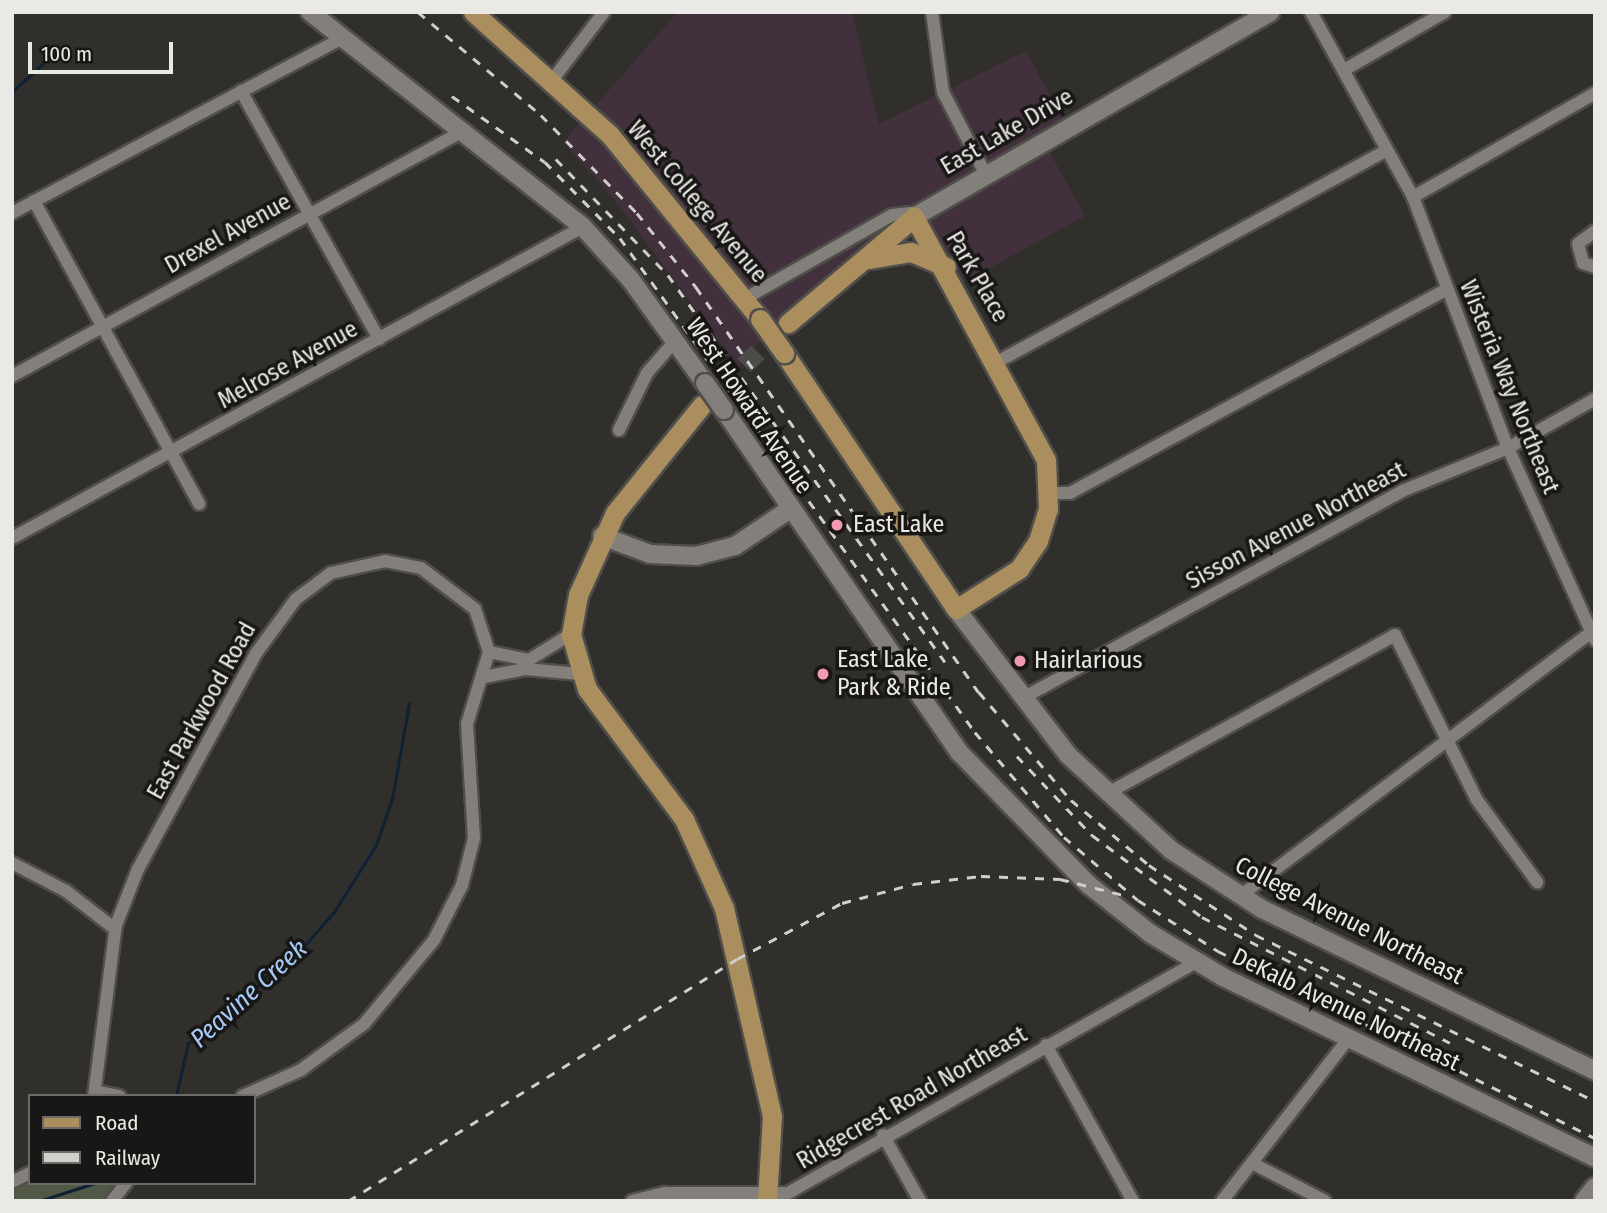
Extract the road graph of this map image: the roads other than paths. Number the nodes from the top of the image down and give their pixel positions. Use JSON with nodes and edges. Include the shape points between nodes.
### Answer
{"nodes":[{"id":1,"x":310,"y":12,"type":"edge"},
{"id":2,"x":473,"y":12,"type":"edge"},
{"id":3,"x":604,"y":12,"type":"edge"},
{"id":4,"x":932,"y":12,"type":"edge"},
{"id":5,"x":1270,"y":12,"type":"edge"},
{"id":6,"x":1311,"y":12,"type":"edge"},
{"id":7,"x":1445,"y":12,"type":"edge"},
{"id":8,"x":342,"y":38,"type":"junction"},
{"id":9,"x":1343,"y":70,"type":"junction"},
{"id":10,"x":553,"y":79,"type":"junction"},
{"id":11,"x":241,"y":90,"type":"junction"},
{"id":12,"x":1595,"y":93,"type":"edge"},
{"id":13,"x":465,"y":130,"type":"junction"},
{"id":14,"x":1385,"y":151,"type":"junction"},
{"id":15,"x":984,"y":171,"type":"junction"},
{"id":16,"x":1413,"y":197,"type":"junction"},
{"id":17,"x":34,"y":201,"type":"junction"},
{"id":18,"x":12,"y":213,"type":"edge"},
{"id":19,"x":309,"y":214,"type":"junction"},
{"id":20,"x":916,"y":214,"type":"junction"},
{"id":21,"x":583,"y":227,"type":"junction"},
{"id":22,"x":1595,"y":231,"type":"edge"},
{"id":23,"x":858,"y":262,"type":"junction"},
{"id":24,"x":947,"y":267,"type":"junction"},
{"id":25,"x":1595,"y":267,"type":"edge"},
{"id":26,"x":1445,"y":290,"type":"junction"},
{"id":27,"x":746,"y":298,"type":"junction"},
{"id":28,"x":788,"y":323,"type":"tunnel mouth"},
{"id":29,"x":103,"y":327,"type":"junction"},
{"id":30,"x":379,"y":339,"type":"junction"},
{"id":31,"x":676,"y":341,"type":"junction"},
{"id":32,"x":997,"y":362,"type":"junction"},
{"id":33,"x":12,"y":376,"type":"edge"},
{"id":34,"x":1595,"y":400,"type":"edge"},
{"id":35,"x":702,"y":405,"type":"tunnel mouth"},
{"id":36,"x":619,"y":430,"type":"dead end"},
{"id":37,"x":1508,"y":447,"type":"junction"},
{"id":38,"x":852,"y":450,"type":"joint"},
{"id":39,"x":171,"y":453,"type":"junction"},
{"id":40,"x":1050,"y":493,"type":"junction"},
{"id":41,"x":199,"y":504,"type":"dead end"},
{"id":42,"x":790,"y":509,"type":"junction"},
{"id":43,"x":602,"y":536,"type":"junction"},
{"id":44,"x":12,"y":538,"type":"edge"},
{"id":45,"x":956,"y":609,"type":"junction"},
{"id":46,"x":1593,"y":633,"type":"edge"},
{"id":47,"x":571,"y":634,"type":"junction"},
{"id":48,"x":489,"y":652,"type":"junction"},
{"id":49,"x":580,"y":674,"type":"junction"},
{"id":50,"x":484,"y":677,"type":"junction"},
{"id":51,"x":1021,"y":699,"type":"junction"},
{"id":52,"x":1445,"y":741,"type":"junction"},
{"id":53,"x":1106,"y":794,"type":"junction"},
{"id":54,"x":12,"y":863,"type":"edge"},
{"id":55,"x":1537,"y":882,"type":"dead end"},
{"id":56,"x":1089,"y":885,"type":"joint"},
{"id":57,"x":1240,"y":896,"type":"junction"},
{"id":58,"x":115,"y":929,"type":"junction"},
{"id":59,"x":1196,"y":962,"type":"junction"},
{"id":60,"x":1348,"y":1039,"type":"junction"},
{"id":61,"x":1046,"y":1045,"type":"junction"},
{"id":62,"x":1595,"y":1071,"type":"edge"},
{"id":63,"x":94,"y":1093,"type":"edge"},
{"id":64,"x":247,"y":1094,"type":"edge"},
{"id":65,"x":883,"y":1135,"type":"junction"},
{"id":66,"x":1595,"y":1158,"type":"edge"},
{"id":67,"x":1252,"y":1163,"type":"junction"},
{"id":68,"x":28,"y":1174,"type":"edge"},
{"id":69,"x":12,"y":1182,"type":"edge"},
{"id":70,"x":124,"y":1185,"type":"edge"},
{"id":71,"x":1595,"y":1187,"type":"edge"},
{"id":72,"x":767,"y":1199,"type":"edge"},
{"id":73,"x":112,"y":1201,"type":"edge"},
{"id":74,"x":632,"y":1201,"type":"edge"},
{"id":75,"x":920,"y":1201,"type":"edge"},
{"id":76,"x":1133,"y":1201,"type":"edge"},
{"id":77,"x":1222,"y":1201,"type":"edge"},
{"id":78,"x":1325,"y":1201,"type":"edge"},
{"id":79,"x":1584,"y":1201,"type":"edge"}],
"edges":[{"from":1,"to":8,"type":"main road","name":"West Howard Avenue"},
{"from":2,"to":10,"type":"main road","name":"West College Avenue"},
{"from":3,"to":10,"type":"street"},
{"from":4,"to":15,"type":"street","via":[[943,92]]},
{"from":5,"to":15,"type":"main road","name":"East Lake Drive"},
{"from":6,"to":9,"type":"street","name":"Wisteria Way Northeast"},
{"from":7,"to":9,"type":"street"},
{"from":8,"to":11,"type":"street"},
{"from":8,"to":13,"type":"main road","name":"West Howard Avenue"},
{"from":9,"to":14,"type":"street","name":"Wisteria Way Northeast"},
{"from":10,"to":27,"type":"main road","name":"West College Avenue","via":[[610,135]]},
{"from":11,"to":17,"type":"street"},
{"from":11,"to":19,"type":"street"},
{"from":12,"to":16,"type":"street"},
{"from":13,"to":19,"type":"street","name":"Drexel Avenue"},
{"from":13,"to":21,"type":"main road","name":"West Howard Avenue"},
{"from":14,"to":16,"type":"street","name":"Wisteria Way Northeast"},
{"from":14,"to":32,"type":"street"},
{"from":15,"to":20,"type":"main road","name":"East Lake Drive"},
{"from":16,"to":26,"type":"street","name":"Wisteria Way Northeast"},
{"from":17,"to":18,"type":"street"},
{"from":17,"to":29,"type":"street"},
{"from":19,"to":29,"type":"street","name":"Drexel Avenue"},
{"from":19,"to":30,"type":"street"},
{"from":20,"to":23,"type":"main road","name":"East Lake Drive"},
{"from":20,"to":24,"type":"main road","name":"Park Place"},
{"from":20,"to":27,"type":"street","via":[[892,215]]},
{"from":21,"to":30,"type":"street","name":"Melrose Avenue"},
{"from":21,"to":31,"type":"main road","name":"West Howard Avenue"},
{"from":22,"to":25,"type":"street","via":[[1578,244],[1583,263]]},
{"from":23,"to":24,"type":"main road","via":[[911,252]]},
{"from":23,"to":28,"type":"main road","name":"East Lake Drive"},
{"from":24,"to":32,"type":"main road","name":"Park Place"},
{"from":26,"to":37,"type":"street","name":"Wisteria Way Northeast"},
{"from":26,"to":40,"type":"street","via":[[1070,493]]},
{"from":27,"to":38,"type":"main road","name":"West College Avenue","bridge":true},
{"from":29,"to":33,"type":"street","name":"Drexel Avenue"},
{"from":29,"to":39,"type":"street"},
{"from":30,"to":39,"type":"street","name":"Melrose Avenue"},
{"from":31,"to":36,"type":"street","via":[[647,373]]},
{"from":31,"to":42,"type":"main road","name":"West Howard Avenue","bridge":true},
{"from":32,"to":40,"type":"main road","name":"Park Place","via":[[1039,441]]},
{"from":34,"to":37,"type":"street","name":"Sisson Avenue Northeast"},
{"from":35,"to":43,"type":"main road","via":[[662,448]]},
{"from":37,"to":46,"type":"street","name":"Wisteria Way Northeast"},
{"from":37,"to":51,"type":"street","name":"Sisson Avenue Northeast","via":[[1402,491]]},
{"from":38,"to":45,"type":"main road","name":"College Avenue Northeast"},
{"from":39,"to":41,"type":"street"},
{"from":39,"to":44,"type":"street","name":"Melrose Avenue"},
{"from":40,"to":45,"type":"main road","via":[[1038,541],[1019,569]]},
{"from":42,"to":43,"type":"main road","via":[[735,546],[696,556],[650,554]]},
{"from":42,"to":56,"type":"main road","name":"West Howard Avenue","via":[[959,752]]},
{"from":43,"to":47,"type":"main road","via":[[578,596]]},
{"from":45,"to":51,"type":"main road","name":"College Avenue Northeast"},
{"from":46,"to":52,"type":"street"},
{"from":47,"to":48,"type":"street","via":[[529,660]]},
{"from":47,"to":49,"type":"main road"},
{"from":48,"to":50,"type":"street"},
{"from":48,"to":58,"type":"street","name":"East Parkwood Road","via":[[475,609],[421,568],[385,561],[355,565],[312,583],[277,621],[239,684],[138,869]]},
{"from":49,"to":50,"type":"street","via":[[525,669]]},
{"from":49,"to":72,"type":"main road","via":[[684,819],[716,885],[772,1116]]},
{"from":50,"to":64,"type":"street","via":[[467,724],[472,851],[434,940],[384,1006],[338,1046]]},
{"from":51,"to":53,"type":"main road","name":"College Avenue Northeast"},
{"from":52,"to":53,"type":"street","via":[[1395,635],[1343,659]]},
{"from":52,"to":55,"type":"street"},
{"from":52,"to":57,"type":"street"},
{"from":53,"to":57,"type":"main road","name":"College Avenue Northeast","via":[[1171,850]]},
{"from":54,"to":58,"type":"street","via":[[66,891]]},
{"from":56,"to":59,"type":"main road","name":"DeKalb Avenue Northeast"},
{"from":57,"to":62,"type":"main road","name":"College Avenue Northeast"},
{"from":58,"to":63,"type":"street","name":"East Parkwood Road"},
{"from":59,"to":60,"type":"main road","name":"DeKalb Avenue Northeast"},
{"from":59,"to":61,"type":"street","name":"Ridgecrest Road Northeast"},
{"from":60,"to":66,"type":"main road","name":"DeKalb Avenue Northeast"},
{"from":60,"to":67,"type":"street"},
{"from":61,"to":65,"type":"street","name":"Ridgecrest Road Northeast"},
{"from":61,"to":76,"type":"street"},
{"from":65,"to":72,"type":"street","name":"Ridgecrest Road Northeast","via":[[788,1193]]},
{"from":65,"to":75,"type":"street"},
{"from":67,"to":77,"type":"street"},
{"from":67,"to":78,"type":"street"},
{"from":68,"to":69,"type":"street"},
{"from":70,"to":73,"type":"street"},
{"from":71,"to":79,"type":"main road"},
{"from":72,"to":74,"type":"street","name":"Ridgecrest Road Northeast","via":[[700,1192]]}]}
